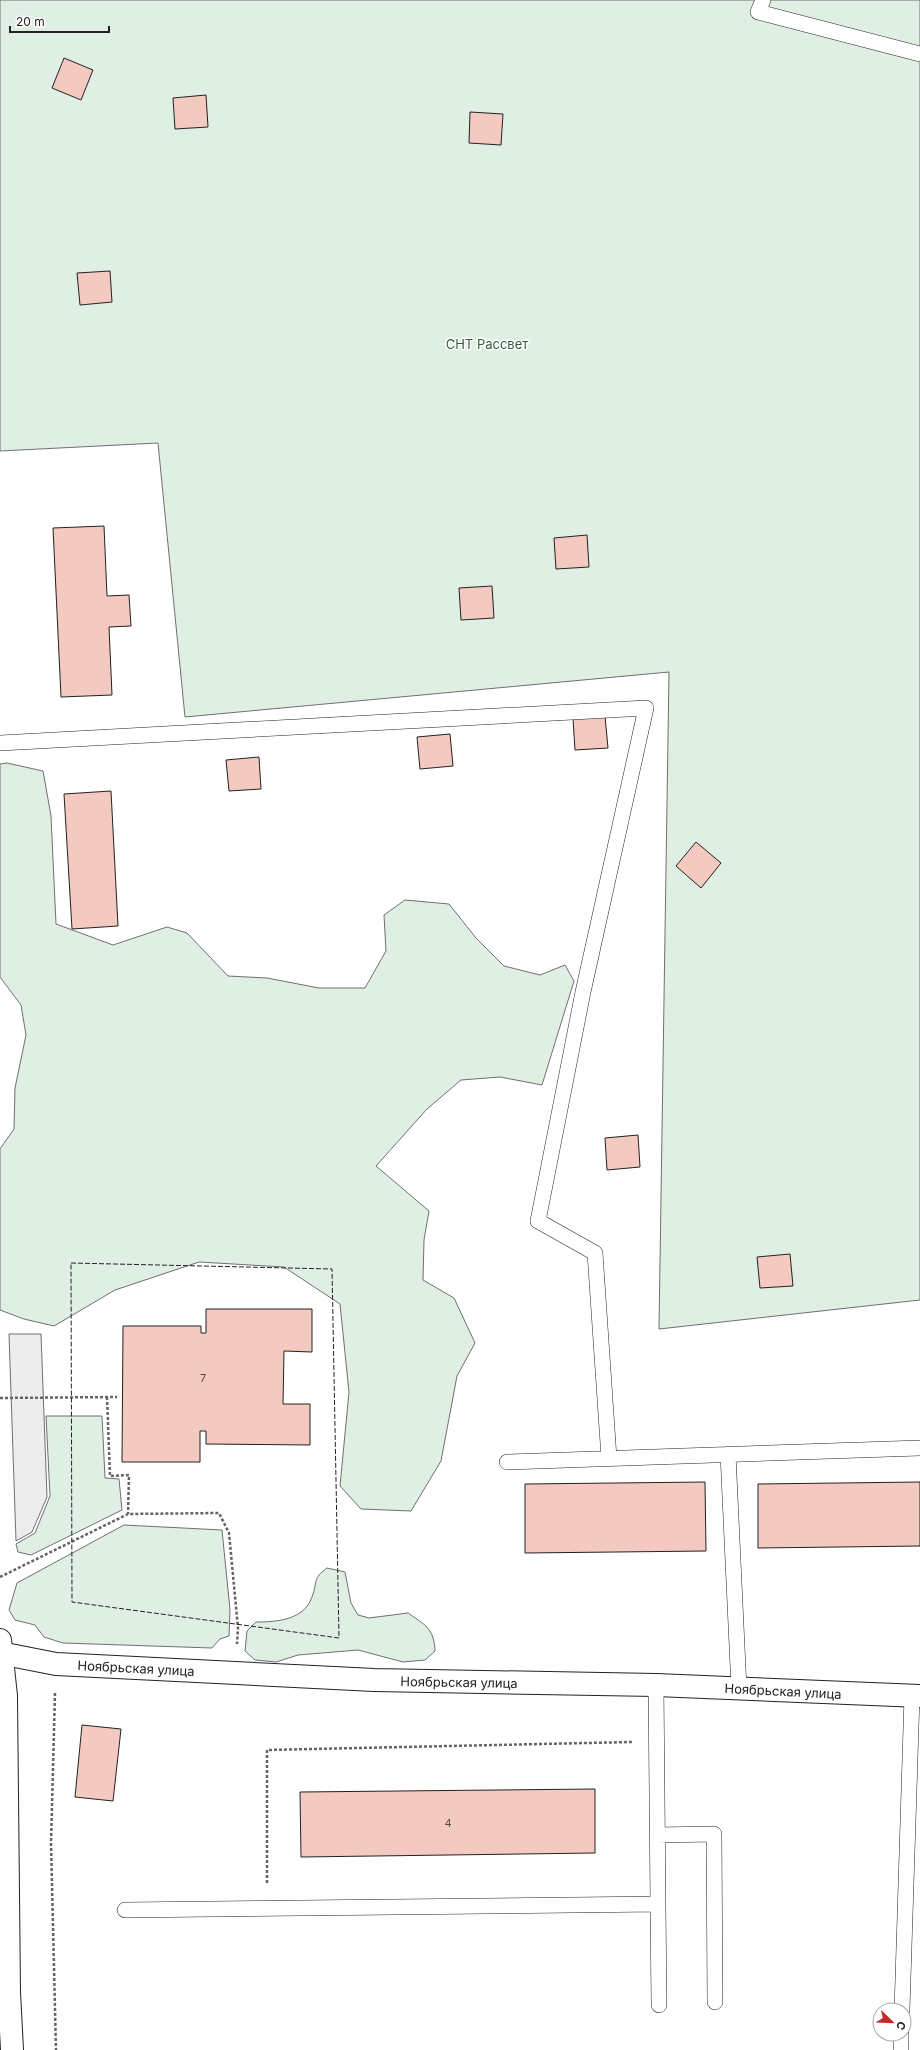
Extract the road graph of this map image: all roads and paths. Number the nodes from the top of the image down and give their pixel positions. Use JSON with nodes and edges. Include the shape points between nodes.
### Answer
{"nodes":[{"id":1,"x":763,"y":0,"type":"edge"},
{"id":2,"x":920,"y":54,"type":"edge"},
{"id":3,"x":0,"y":743,"type":"edge"},
{"id":4,"x":107,"y":1397,"type":"junction"},
{"id":5,"x":117,"y":1397,"type":"dead end"},
{"id":6,"x":0,"y":1398,"type":"edge"},
{"id":7,"x":920,"y":1448,"type":"edge"},
{"id":8,"x":728,"y":1454,"type":"junction"},
{"id":9,"x":609,"y":1458,"type":"junction"},
{"id":10,"x":507,"y":1462,"type":"dead end"},
{"id":11,"x":128,"y":1514,"type":"junction"},
{"id":12,"x":0,"y":1578,"type":"edge"},
{"id":13,"x":0,"y":1639,"type":"edge"},
{"id":14,"x":0,"y":1653,"type":"edge"},
{"id":15,"x":56,"y":1664,"type":"junction"},
{"id":16,"x":236,"y":1674,"type":"junction"},
{"id":17,"x":656,"y":1685,"type":"junction"},
{"id":18,"x":739,"y":1689,"type":"junction"},
{"id":19,"x":916,"y":1696,"type":"edge"},
{"id":20,"x":3,"y":1698,"type":"edge"},
{"id":21,"x":656,"y":1742,"type":"junction"},
{"id":22,"x":915,"y":1748,"type":"edge"},
{"id":23,"x":657,"y":1835,"type":"junction"},
{"id":24,"x":658,"y":1904,"type":"junction"},
{"id":25,"x":266,"y":1909,"type":"junction"},
{"id":26,"x":125,"y":1910,"type":"dead end"},
{"id":27,"x":5,"y":1992,"type":"edge"},
{"id":28,"x":715,"y":2002,"type":"dead end"},
{"id":29,"x":902,"y":2002,"type":"edge"},
{"id":30,"x":659,"y":2005,"type":"dead end"},
{"id":31,"x":12,"y":2050,"type":"edge"},
{"id":32,"x":56,"y":2050,"type":"edge"}],
"edges":[{"from":1,"to":2,"type":"lane","via":[[758,12]]},
{"from":3,"to":9,"type":"lane","via":[[646,708],[583,992],[538,1221],[595,1253]]},
{"from":4,"to":5,"type":"path"},
{"from":4,"to":6,"type":"path"},
{"from":4,"to":11,"type":"path","via":[[110,1476],[129,1475]]},
{"from":7,"to":8,"type":"lane"},
{"from":8,"to":9,"type":"lane"},
{"from":8,"to":18,"type":"lane"},
{"from":9,"to":10,"type":"lane"},
{"from":11,"to":12,"type":"path"},
{"from":11,"to":16,"type":"path","via":[[219,1513],[229,1533],[238,1628]]},
{"from":13,"to":14,"type":"street"},
{"from":14,"to":15,"type":"street","name":"Ноябрьская улица"},
{"from":14,"to":20,"type":"street"},
{"from":15,"to":16,"type":"street","name":"Ноябрьская улица"},
{"from":15,"to":32,"type":"path","via":[[51,1843]]},
{"from":16,"to":17,"type":"street","name":"Ноябрьская улица","via":[[374,1680]]},
{"from":17,"to":18,"type":"street","name":"Ноябрьская улица"},
{"from":17,"to":21,"type":"lane"},
{"from":18,"to":19,"type":"street","name":"Ноябрьская улица"},
{"from":19,"to":22,"type":"lane"},
{"from":20,"to":27,"type":"street"},
{"from":21,"to":23,"type":"lane"},
{"from":21,"to":25,"type":"path","via":[[267,1750]]},
{"from":22,"to":29,"type":"lane"},
{"from":23,"to":24,"type":"lane"},
{"from":23,"to":28,"type":"lane","via":[[714,1834]]},
{"from":24,"to":25,"type":"lane"},
{"from":24,"to":30,"type":"lane"},
{"from":25,"to":26,"type":"lane"},
{"from":27,"to":31,"type":"street"}]}
